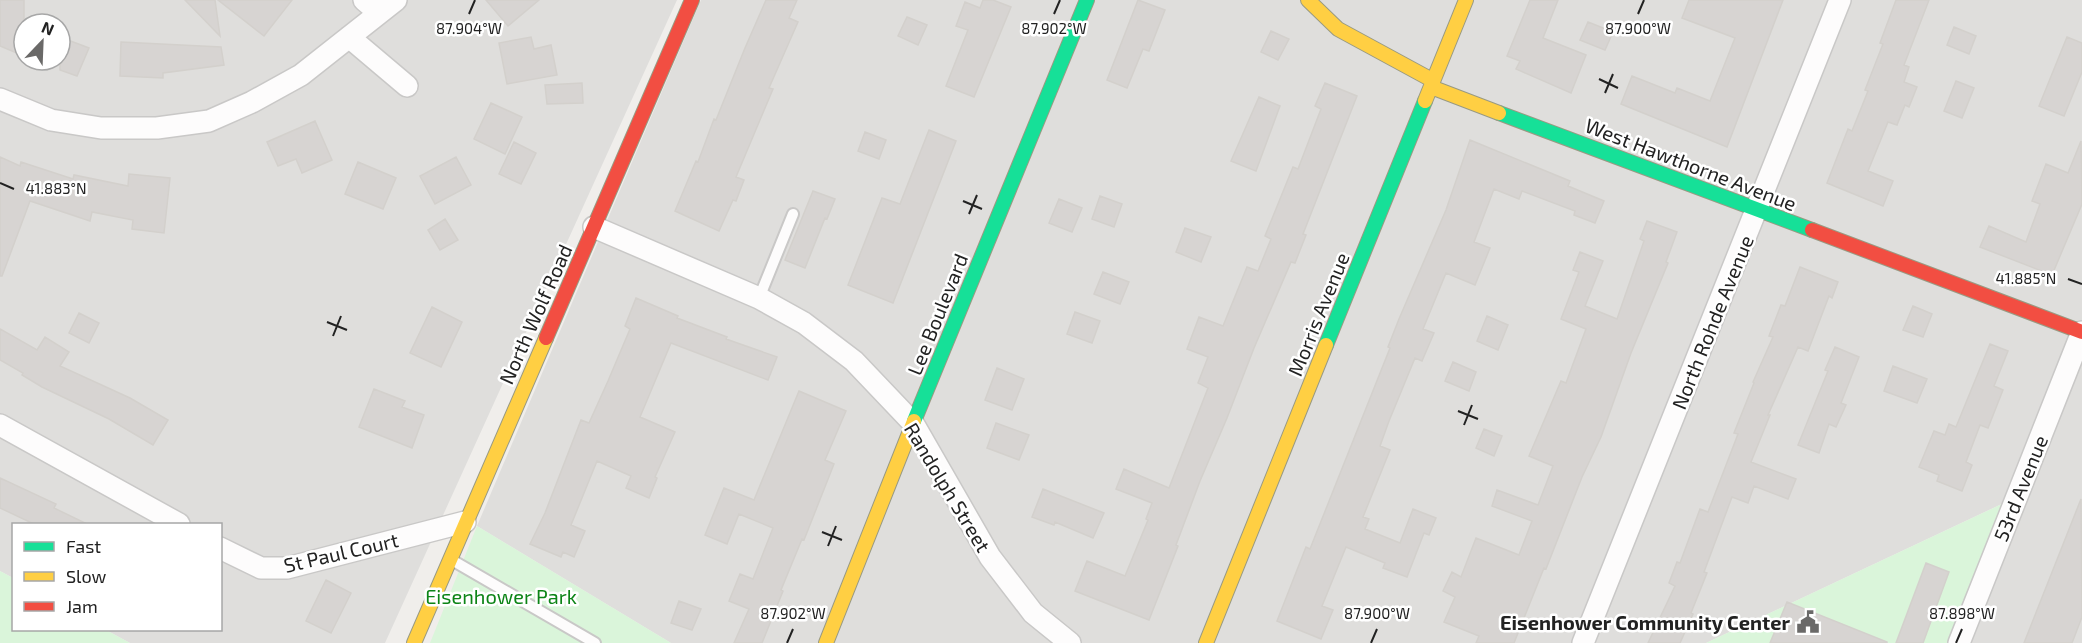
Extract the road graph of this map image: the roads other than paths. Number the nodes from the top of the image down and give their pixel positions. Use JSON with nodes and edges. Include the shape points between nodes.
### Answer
{"nodes":[{"id":1,"x":396,"y":0,"type":"edge"},
{"id":2,"x":692,"y":0,"type":"edge"},
{"id":3,"x":1087,"y":0,"type":"edge"},
{"id":4,"x":1308,"y":0,"type":"edge"},
{"id":5,"x":1467,"y":0,"type":"edge"},
{"id":6,"x":1840,"y":0,"type":"edge"},
{"id":7,"x":371,"y":6,"type":"edge"},
{"id":8,"x":349,"y":37,"type":"junction"},
{"id":9,"x":407,"y":86,"type":"dead end"},
{"id":10,"x":1431,"y":87,"type":"junction"},
{"id":11,"x":0,"y":99,"type":"edge"},
{"id":12,"x":1756,"y":210,"type":"junction"},
{"id":13,"x":793,"y":214,"type":"dead end"},
{"id":14,"x":594,"y":227,"type":"junction"},
{"id":15,"x":759,"y":298,"type":"junction"},
{"id":16,"x":2082,"y":332,"type":"edge"},
{"id":17,"x":913,"y":423,"type":"junction"},
{"id":18,"x":0,"y":424,"type":"edge"},
{"id":19,"x":465,"y":522,"type":"junction"},
{"id":20,"x":175,"y":523,"type":"edge"},
{"id":21,"x":222,"y":549,"type":"edge"},
{"id":22,"x":450,"y":558,"type":"junction"},
{"id":23,"x":414,"y":643,"type":"edge"},
{"id":24,"x":595,"y":643,"type":"edge"},
{"id":25,"x":826,"y":643,"type":"edge"},
{"id":26,"x":1070,"y":643,"type":"edge"},
{"id":27,"x":1206,"y":643,"type":"edge"},
{"id":28,"x":1583,"y":643,"type":"edge"},
{"id":29,"x":1959,"y":643,"type":"edge"}],
"edges":[{"from":1,"to":7,"type":"street"},
{"from":2,"to":14,"type":"street","name":"North Wolf Road"},
{"from":3,"to":17,"type":"street","name":"Lee Boulevard"},
{"from":4,"to":10,"type":"street","name":"West Hawthorne Avenue","via":[[1338,29],[1432,80]]},
{"from":5,"to":10,"type":"street","name":"Morris Avenue"},
{"from":6,"to":12,"type":"street","name":"North Rohde Avenue"},
{"from":7,"to":8,"type":"street"},
{"from":8,"to":9,"type":"street"},
{"from":8,"to":11,"type":"street","via":[[301,75],[209,121],[157,128],[101,128],[51,120]]},
{"from":10,"to":12,"type":"street","name":"West Hawthorne Avenue"},
{"from":10,"to":27,"type":"street","name":"Morris Avenue"},
{"from":12,"to":16,"type":"street","name":"West Hawthorne Avenue"},
{"from":12,"to":28,"type":"street","name":"North Rohde Avenue"},
{"from":13,"to":15,"type":"lane"},
{"from":14,"to":15,"type":"street","name":"Randolph Street"},
{"from":14,"to":19,"type":"street","name":"North Wolf Road"},
{"from":15,"to":17,"type":"street","name":"Randolph Street","via":[[804,323],[854,361]]},
{"from":16,"to":29,"type":"street","name":"53rd Avenue"},
{"from":17,"to":25,"type":"street","name":"Lee Boulevard"},
{"from":17,"to":26,"type":"street","name":"Randolph Street","via":[[990,557],[1034,613]]},
{"from":18,"to":20,"type":"street"},
{"from":19,"to":21,"type":"street","name":"St Paul Court","via":[[287,568],[261,568]]},
{"from":19,"to":22,"type":"street","name":"North Wolf Road"},
{"from":22,"to":23,"type":"street","name":"North Wolf Road"},
{"from":22,"to":24,"type":"lane"}]}
